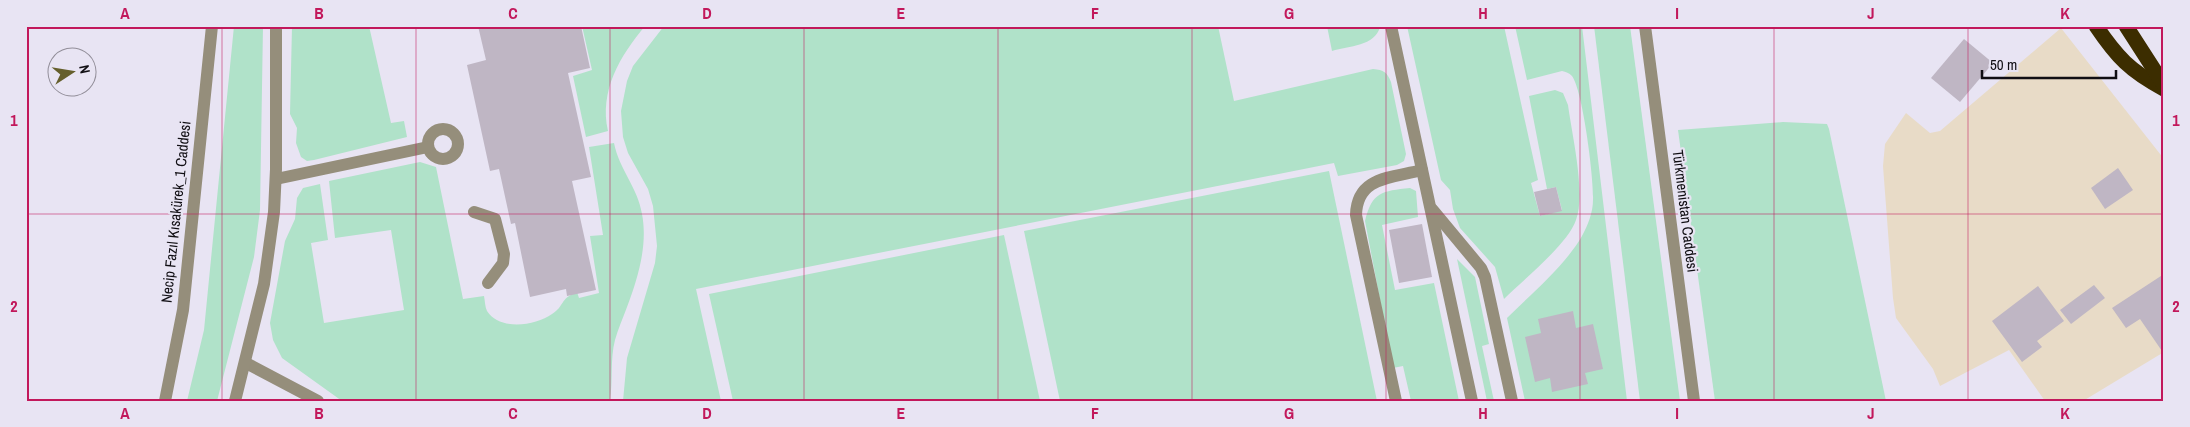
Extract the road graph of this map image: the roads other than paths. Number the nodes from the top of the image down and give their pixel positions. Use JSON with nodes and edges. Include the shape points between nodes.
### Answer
{"nodes":[{"id":1,"x":212,"y":26,"type":"edge"},
{"id":2,"x":276,"y":26,"type":"edge"},
{"id":3,"x":1391,"y":26,"type":"edge"},
{"id":4,"x":1645,"y":26,"type":"edge"},
{"id":5,"x":2096,"y":26,"type":"edge"},
{"id":6,"x":2126,"y":26,"type":"edge"},
{"id":7,"x":2164,"y":85,"type":"edge"},
{"id":8,"x":2164,"y":89,"type":"edge"},
{"id":9,"x":428,"y":147,"type":"dead end"},
{"id":10,"x":1422,"y":170,"type":"junction"},
{"id":11,"x":276,"y":179,"type":"junction"},
{"id":12,"x":1430,"y":207,"type":"junction"},
{"id":13,"x":474,"y":212,"type":"dead end"},
{"id":14,"x":488,"y":283,"type":"dead end"},
{"id":15,"x":246,"y":363,"type":"junction"},
{"id":16,"x":165,"y":401,"type":"edge"},
{"id":17,"x":235,"y":401,"type":"edge"},
{"id":18,"x":318,"y":401,"type":"edge"},
{"id":19,"x":1396,"y":401,"type":"edge"},
{"id":20,"x":1472,"y":401,"type":"edge"},
{"id":21,"x":1512,"y":401,"type":"edge"},
{"id":22,"x":1694,"y":401,"type":"edge"}],
"edges":[{"from":1,"to":16,"type":"street","name":"Necip Fazıl Kısakürek_1 Caddesi","via":[[183,310]]},
{"from":2,"to":11,"type":"street"},
{"from":3,"to":10,"type":"street"},
{"from":4,"to":22,"type":"street","name":"Türkmenistan Caddesi"},
{"from":5,"to":8,"type":"highway","via":[[2129,68]]},
{"from":6,"to":7,"type":"highway"},
{"from":9,"to":11,"type":"street"},
{"from":10,"to":12,"type":"street"},
{"from":10,"to":19,"type":"street","via":[[1368,186],[1356,206]]},
{"from":11,"to":15,"type":"street","via":[[264,284]]},
{"from":12,"to":20,"type":"street"},
{"from":12,"to":21,"type":"street","via":[[1486,277]]},
{"from":13,"to":14,"type":"street","via":[[495,219],[504,254],[503,263]]},
{"from":15,"to":17,"type":"street"},
{"from":15,"to":18,"type":"street"}]}
